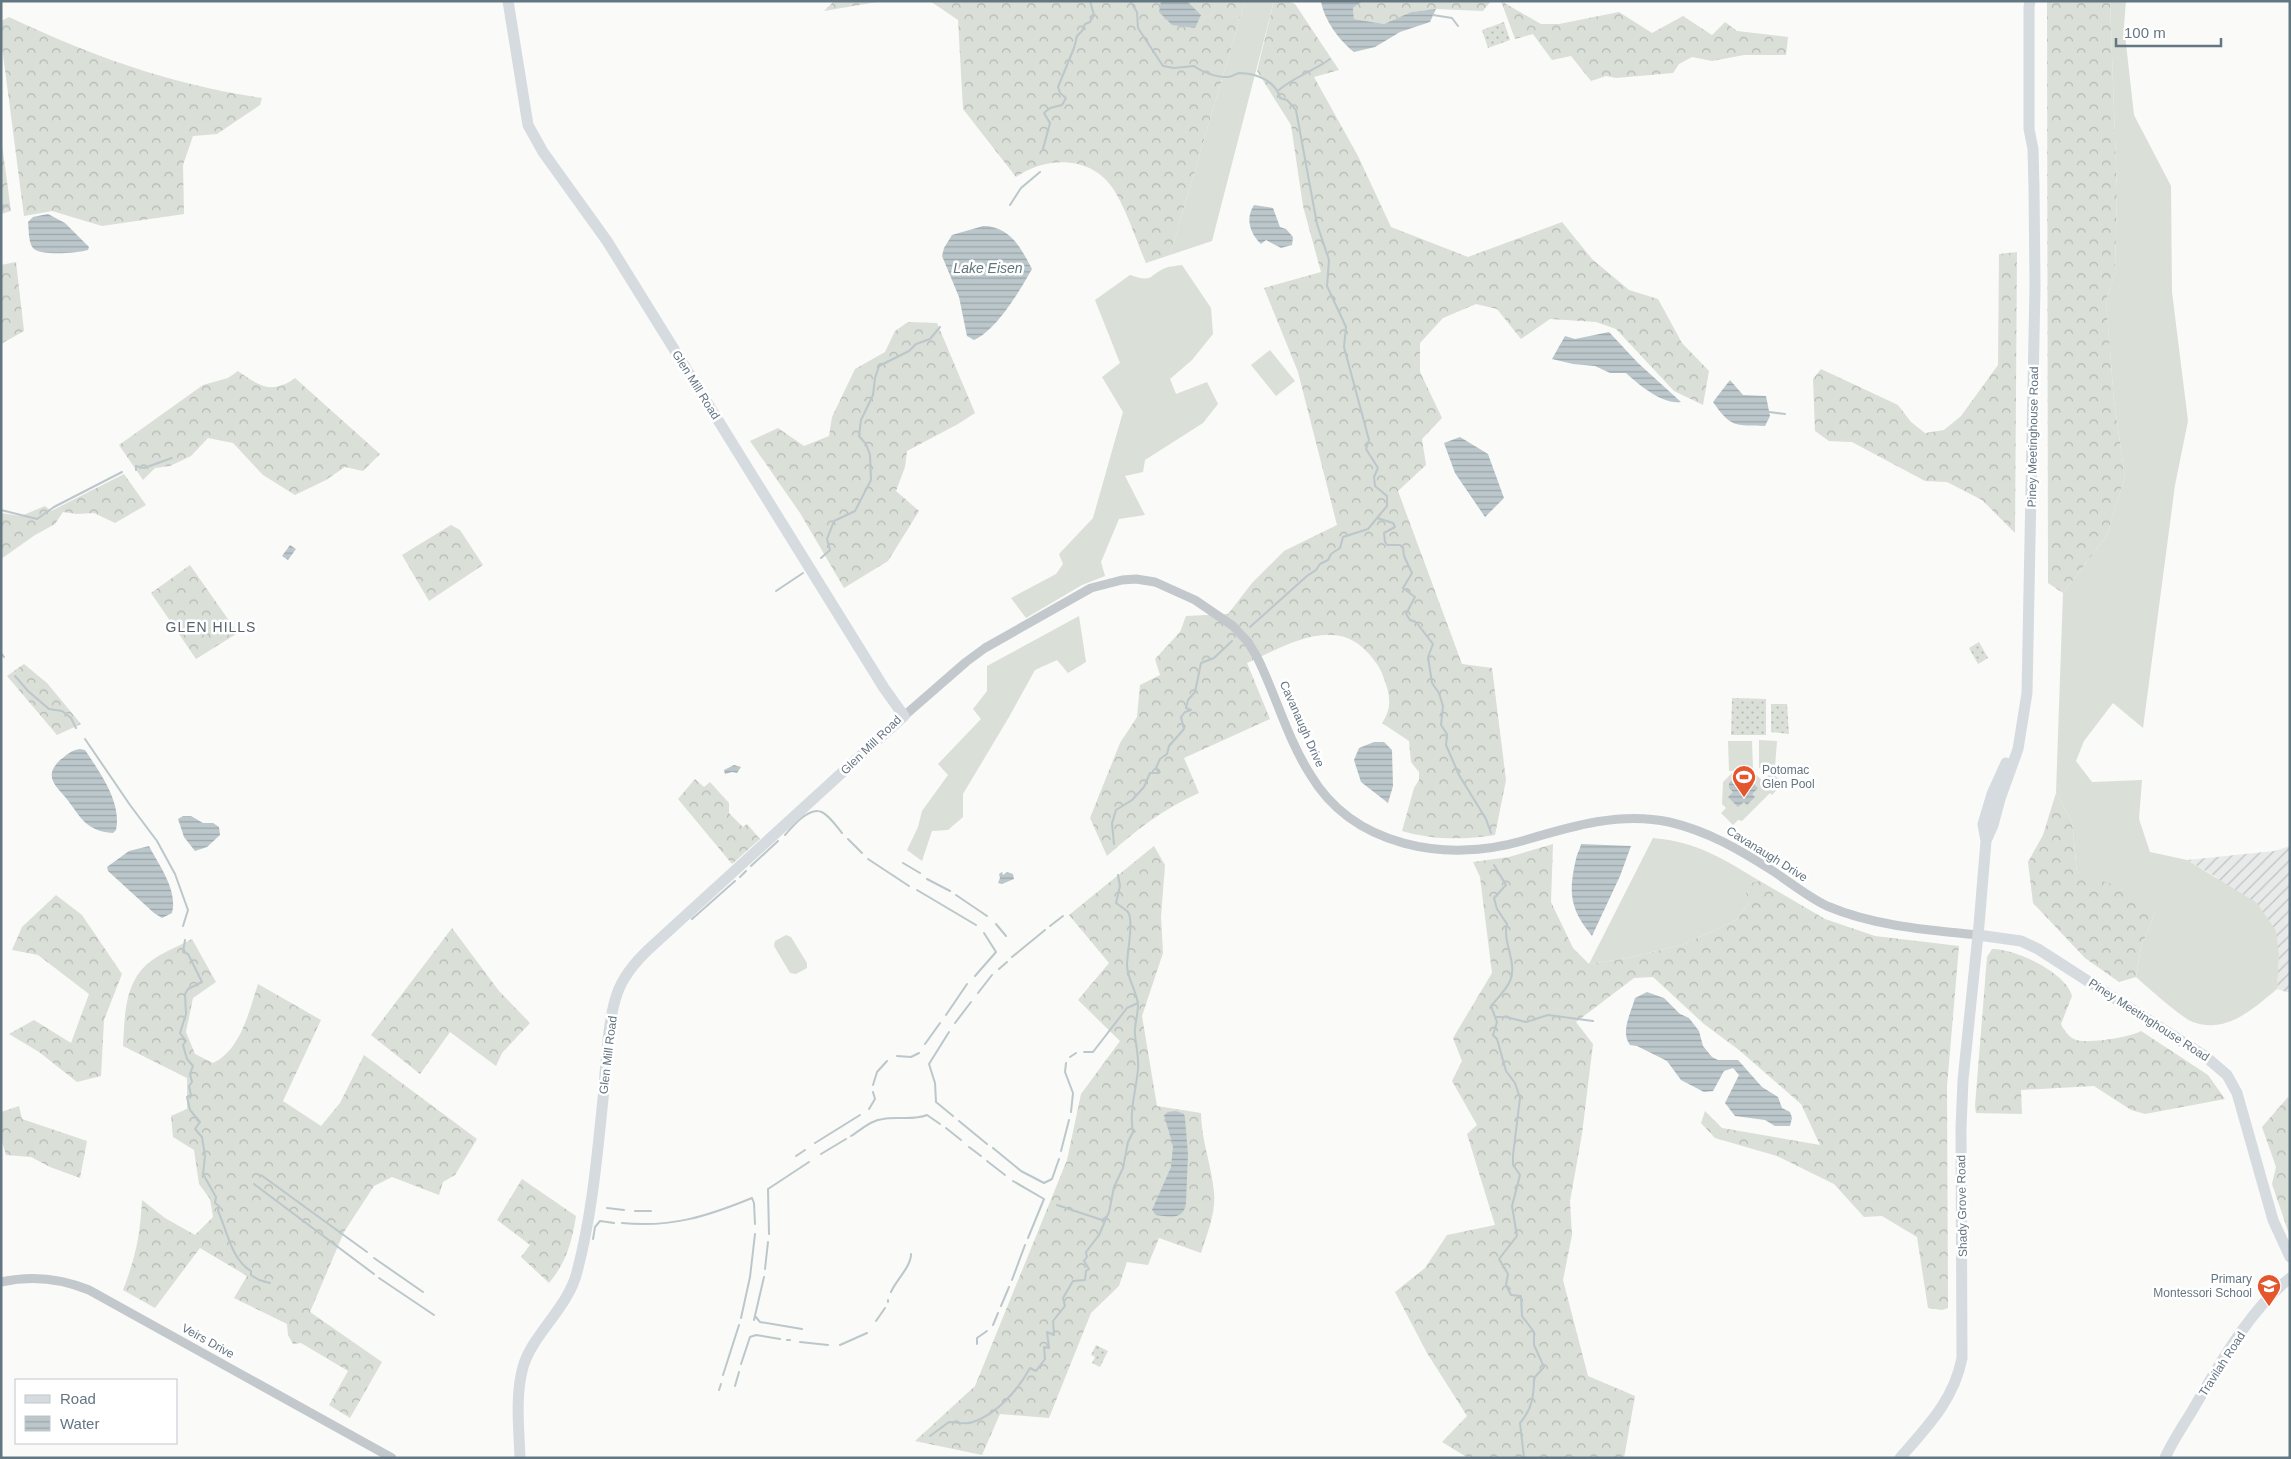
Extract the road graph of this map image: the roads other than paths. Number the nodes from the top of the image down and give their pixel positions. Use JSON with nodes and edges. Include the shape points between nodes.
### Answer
{"nodes":[{"id":1,"x":508,"y":1,"type":"edge"},
{"id":2,"x":2030,"y":1,"type":"edge"},
{"id":3,"x":2035,"y":1,"type":"edge"},
{"id":4,"x":2033,"y":149,"type":"junction"},
{"id":5,"x":904,"y":716,"type":"junction"},
{"id":6,"x":1978,"y":935,"type":"junction"},
{"id":7,"x":2290,"y":1257,"type":"edge"},
{"id":8,"x":2290,"y":1278,"type":"edge"},
{"id":9,"x":1,"y":1282,"type":"edge"},
{"id":10,"x":392,"y":1458,"type":"edge"},
{"id":11,"x":520,"y":1458,"type":"edge"},
{"id":12,"x":1900,"y":1458,"type":"edge"},
{"id":13,"x":2165,"y":1458,"type":"edge"}],
"edges":[{"from":1,"to":5,"type":"main road","name":"Glen Mill Road","via":[[528,124],[533,135],[607,241]]},
{"from":2,"to":4,"type":"main road","name":"Piney Meetinghouse Road","via":[[2029,129]]},
{"from":3,"to":4,"type":"main road","name":"Piney Meetinghouse Road","via":[[2036,128]]},
{"from":4,"to":6,"type":"main road","name":"Piney Meetinghouse Road","via":[[2035,286],[2027,693],[2022,725],[1992,794],[1983,824],[1986,841]]},
{"from":5,"to":6,"type":"street","name":"Cavanaugh Drive","via":[[985,648],[1091,588],[1122,580],[1155,582],[1195,600],[1233,626],[1248,642],[1311,777],[1344,814],[1367,829],[1428,849],[1473,850],[1513,844],[1605,820],[1669,822],[1716,837],[1739,849],[1828,906],[1880,922]]},
{"from":5,"to":11,"type":"main road","name":"Glen Mill Road","via":[[642,956],[620,985],[614,1003],[607,1056],[590,1214],[577,1273],[568,1294],[523,1366],[518,1401]]},
{"from":6,"to":7,"type":"main road","name":"Piney Meetinghouse Road","via":[[2021,941],[2038,949],[2206,1057],[2227,1075],[2241,1103],[2273,1220]]},
{"from":6,"to":12,"type":"main road","name":"Shady Grove Road","via":[[1961,1119],[1962,1358],[1957,1379],[1945,1404]]},
{"from":8,"to":13,"type":"main road","name":"Travilah Road","via":[[2246,1326]]},
{"from":9,"to":10,"type":"street","name":"Veirs Drive","via":[[47,1279],[89,1290]]}]}
